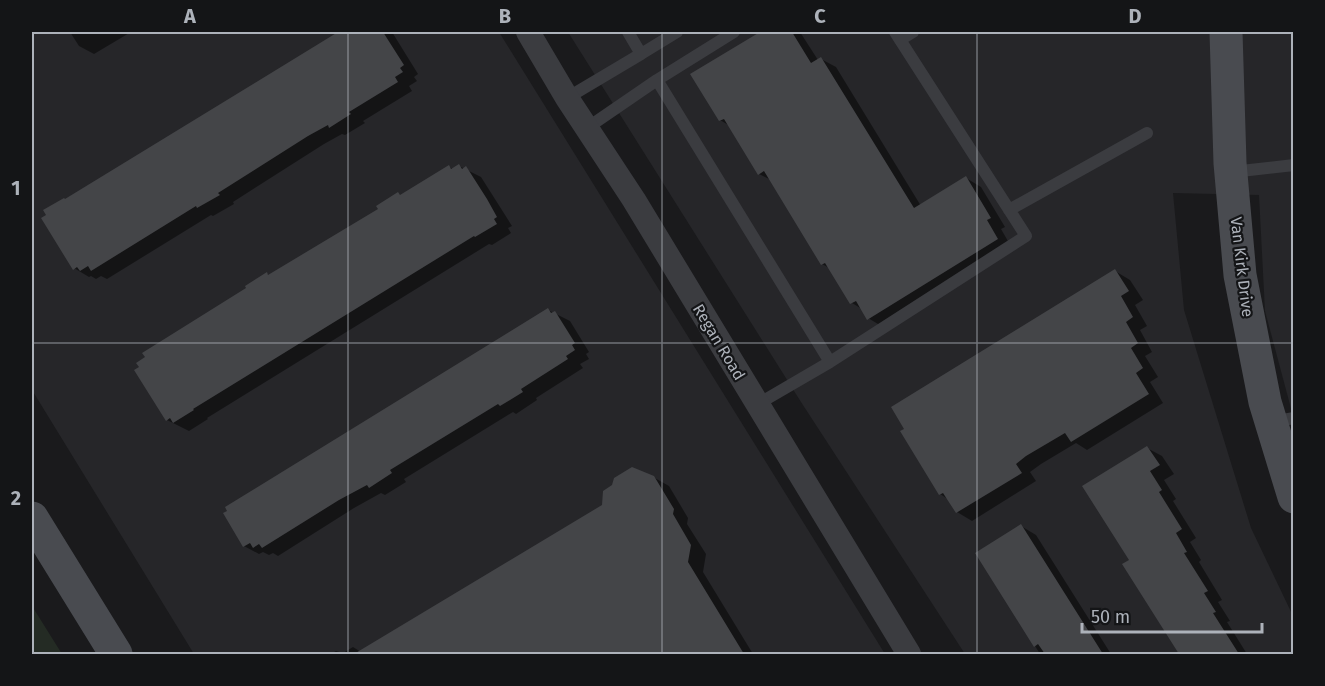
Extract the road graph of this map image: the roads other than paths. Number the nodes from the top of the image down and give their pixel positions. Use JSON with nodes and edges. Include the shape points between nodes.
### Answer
{"nodes":[{"id":1,"x":528,"y":32,"type":"edge"},
{"id":2,"x":628,"y":32,"type":"edge"},
{"id":3,"x":677,"y":32,"type":"edge"},
{"id":4,"x":734,"y":32,"type":"edge"},
{"id":5,"x":913,"y":32,"type":"edge"},
{"id":6,"x":1226,"y":32,"type":"edge"},
{"id":7,"x":897,"y":36,"type":"edge"},
{"id":8,"x":641,"y":54,"type":"junction"},
{"id":9,"x":657,"y":80,"type":"junction"},
{"id":10,"x":567,"y":98,"type":"junction"},
{"id":11,"x":587,"y":128,"type":"junction"},
{"id":12,"x":1147,"y":133,"type":"dead end"},
{"id":13,"x":1293,"y":165,"type":"edge"},
{"id":14,"x":1231,"y":172,"type":"junction"},
{"id":15,"x":1010,"y":210,"type":"junction"},
{"id":16,"x":830,"y":362,"type":"junction"},
{"id":17,"x":758,"y":404,"type":"junction"},
{"id":18,"x":1282,"y":421,"type":"edge"},
{"id":19,"x":1293,"y":497,"type":"edge"},
{"id":20,"x":32,"y":518,"type":"edge"},
{"id":21,"x":116,"y":654,"type":"edge"},
{"id":22,"x":909,"y":654,"type":"edge"}],
"edges":[{"from":1,"to":10,"type":"street","name":"Regan Road"},
{"from":2,"to":8,"type":"lane"},
{"from":3,"to":8,"type":"lane"},
{"from":4,"to":9,"type":"lane"},
{"from":5,"to":7,"type":"lane"},
{"from":6,"to":14,"type":"street","name":"Van Kirk Drive"},
{"from":7,"to":15,"type":"lane"},
{"from":8,"to":10,"type":"lane"},
{"from":9,"to":11,"type":"lane"},
{"from":9,"to":16,"type":"lane"},
{"from":10,"to":11,"type":"street","name":"Regan Road"},
{"from":11,"to":17,"type":"street","name":"Regan Road"},
{"from":12,"to":15,"type":"lane"},
{"from":13,"to":14,"type":"lane"},
{"from":14,"to":18,"type":"street","name":"Van Kirk Drive","via":[[1240,275]]},
{"from":15,"to":16,"type":"lane","via":[[1026,236]]},
{"from":16,"to":17,"type":"lane"},
{"from":17,"to":22,"type":"street","name":"Regan Road"},
{"from":18,"to":19,"type":"street","name":"Van Kirk Drive"},
{"from":20,"to":21,"type":"street"}]}
